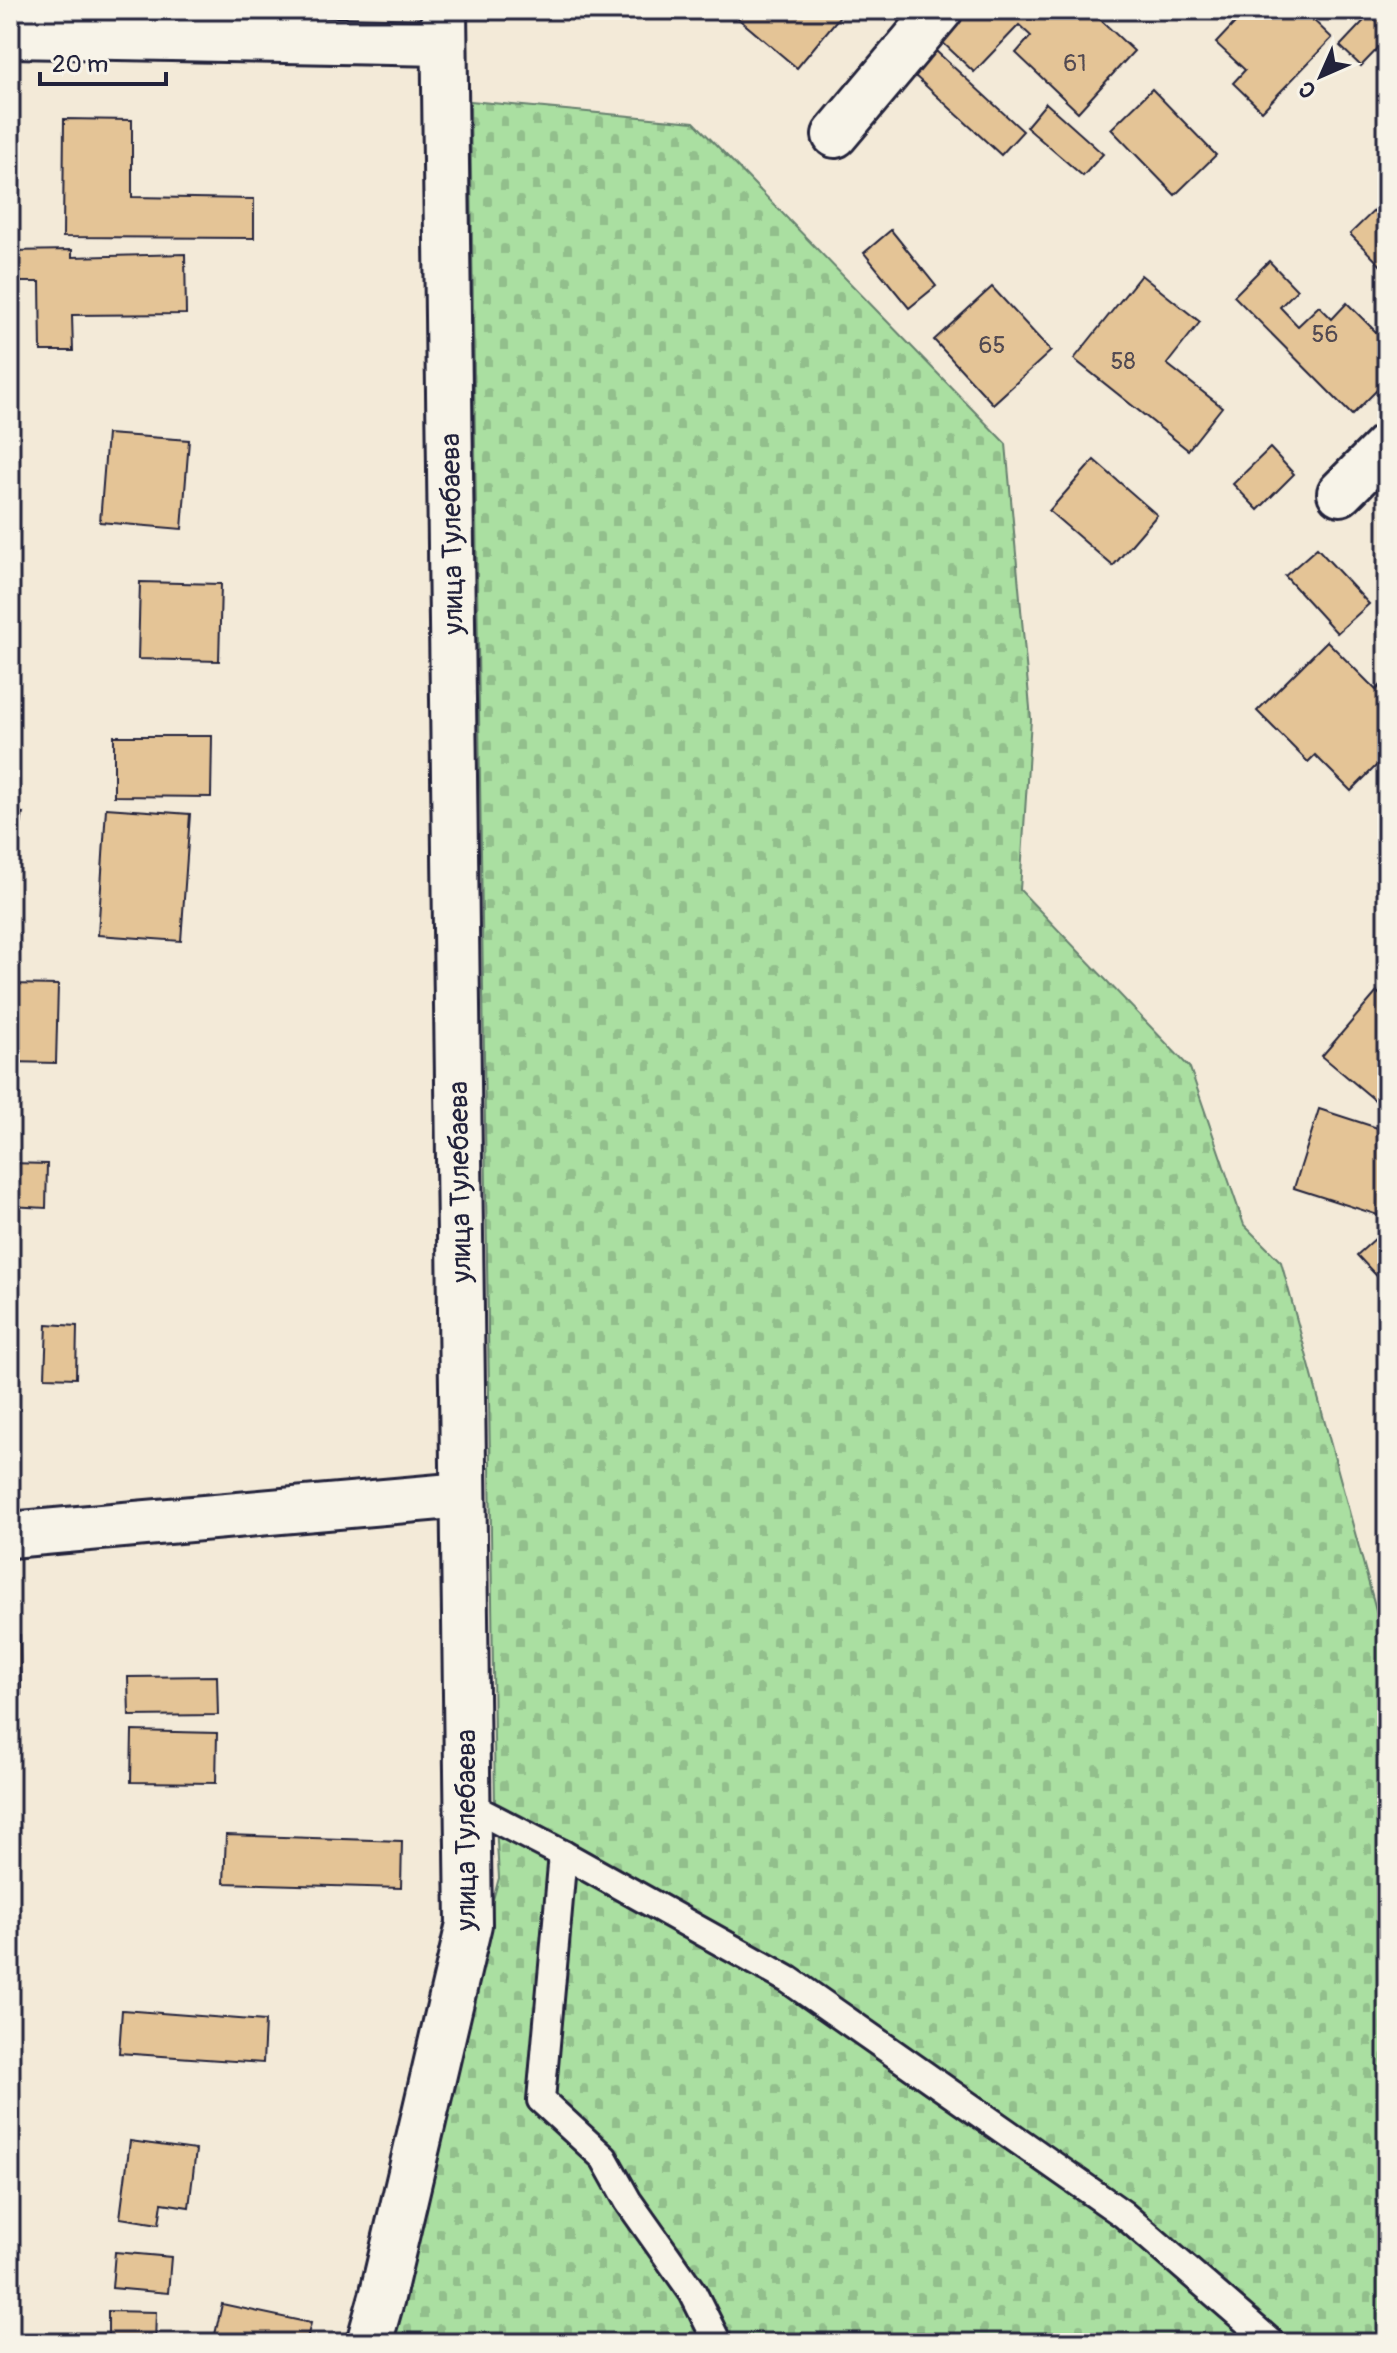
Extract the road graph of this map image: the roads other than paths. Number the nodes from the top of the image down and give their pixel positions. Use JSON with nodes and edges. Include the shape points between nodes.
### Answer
{"nodes":[{"id":1,"x":940,"y":10,"type":"edge"},
{"id":2,"x":444,"y":27,"type":"edge"},
{"id":3,"x":10,"y":35,"type":"edge"},
{"id":4,"x":835,"y":135,"type":"dead end"},
{"id":5,"x":1387,"y":446,"type":"edge"},
{"id":6,"x":1340,"y":493,"type":"dead end"},
{"id":7,"x":463,"y":1495,"type":"junction"},
{"id":8,"x":10,"y":1535,"type":"edge"},
{"id":9,"x":466,"y":1804,"type":"junction"},
{"id":10,"x":563,"y":1854,"type":"junction"},
{"id":11,"x":369,"y":2343,"type":"edge"},
{"id":12,"x":718,"y":2343,"type":"edge"},
{"id":13,"x":1272,"y":2343,"type":"edge"}],
"edges":[{"from":1,"to":4,"type":"street"},
{"from":2,"to":3,"type":"street"},
{"from":2,"to":7,"type":"street","name":"улица Тулебаева"},
{"from":5,"to":6,"type":"street"},
{"from":7,"to":8,"type":"street"},
{"from":7,"to":9,"type":"street","name":"улица Тулебаева"},
{"from":9,"to":10,"type":"lane"},
{"from":9,"to":11,"type":"street","name":"улица Тулебаева","via":[[469,1924]]},
{"from":10,"to":12,"type":"lane","via":[[541,2100],[604,2158],[693,2293]]},
{"from":10,"to":13,"type":"lane","via":[[789,1980],[1123,2214]]}]}
